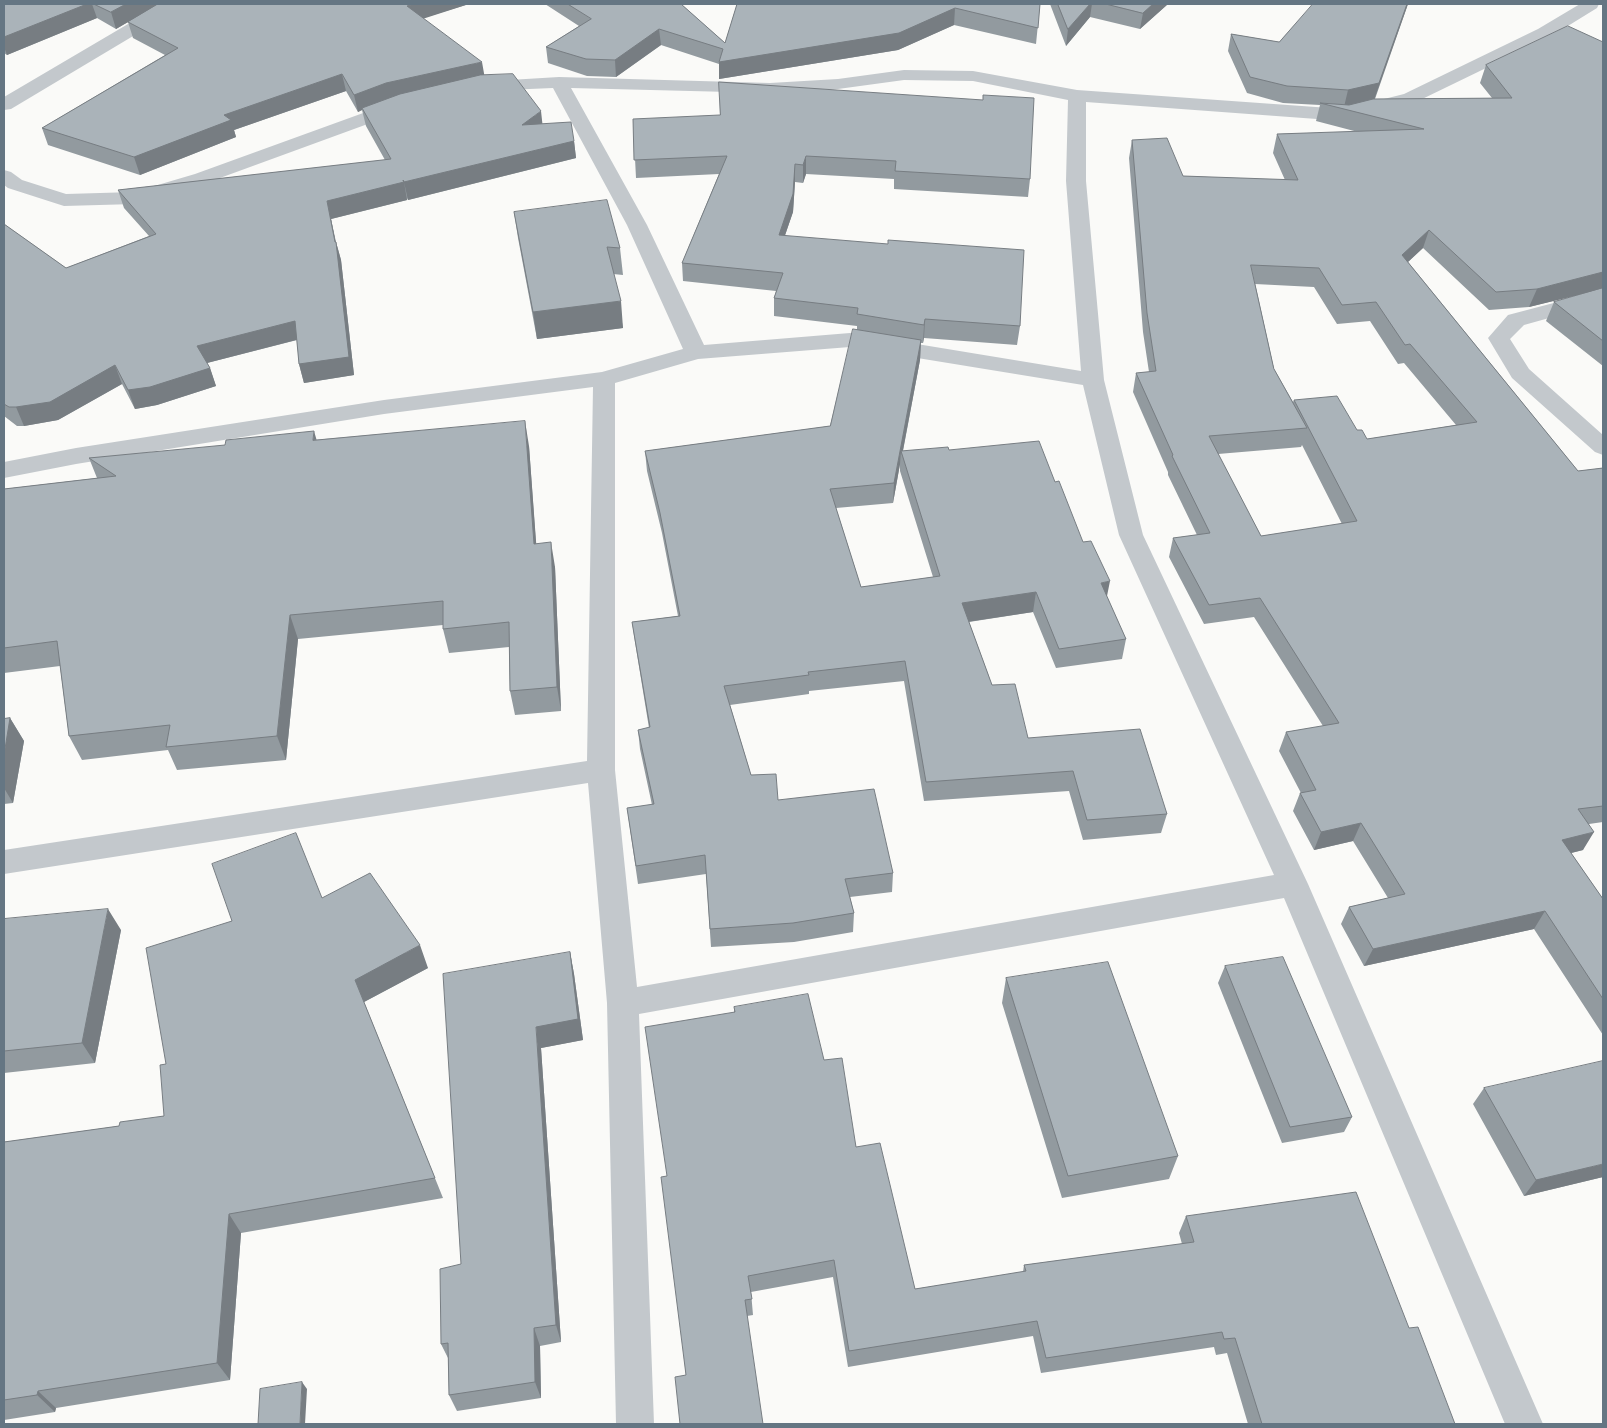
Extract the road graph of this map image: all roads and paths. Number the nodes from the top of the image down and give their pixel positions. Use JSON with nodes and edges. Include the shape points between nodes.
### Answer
{"nodes":[{"id":1,"x":174,"y":4,"type":"edge"},
{"id":2,"x":1591,"y":4,"type":"edge"},
{"id":3,"x":559,"y":82,"type":"junction"},
{"id":4,"x":464,"y":90,"type":"edge"},
{"id":5,"x":1077,"y":96,"type":"junction"},
{"id":6,"x":416,"y":102,"type":"edge"},
{"id":7,"x":4,"y":105,"type":"edge"},
{"id":8,"x":4,"y":176,"type":"edge"},
{"id":9,"x":1603,"y":296,"type":"edge"},
{"id":10,"x":696,"y":352,"type":"junction"},
{"id":11,"x":604,"y":379,"type":"junction"},
{"id":12,"x":1093,"y":380,"type":"junction"},
{"id":13,"x":1603,"y":447,"type":"edge"},
{"id":14,"x":4,"y":470,"type":"edge"},
{"id":15,"x":601,"y":770,"type":"junction"},
{"id":16,"x":4,"y":862,"type":"edge"},
{"id":17,"x":1293,"y":884,"type":"junction"},
{"id":18,"x":623,"y":1003,"type":"junction"},
{"id":19,"x":635,"y":1424,"type":"edge"},
{"id":20,"x":1524,"y":1424,"type":"edge"}],
"edges":[{"from":1,"to":7,"type":"street"},
{"from":2,"to":5,"type":"street","via":[[1544,33],[1410,98],[1344,115]]},
{"from":3,"to":4,"type":"street"},
{"from":3,"to":5,"type":"street","via":[[770,88],[838,84],[904,74],[973,76]]},
{"from":3,"to":10,"type":"street","via":[[637,224]]},
{"from":5,"to":12,"type":"street","via":[[1076,181]]},
{"from":6,"to":8,"type":"street","via":[[397,106],[202,178],[135,198],[64,200],[16,184]]},
{"from":9,"to":13,"type":"street","via":[[1516,320],[1499,338],[1520,373]]},
{"from":10,"to":11,"type":"street"},
{"from":10,"to":12,"type":"street","via":[[850,340]]},
{"from":11,"to":14,"type":"street","via":[[384,407]]},
{"from":11,"to":15,"type":"street"},
{"from":12,"to":17,"type":"street","via":[[1132,535]]},
{"from":15,"to":16,"type":"street"},
{"from":15,"to":18,"type":"street"},
{"from":17,"to":18,"type":"street"},
{"from":17,"to":20,"type":"street"},
{"from":18,"to":19,"type":"street"}]}
